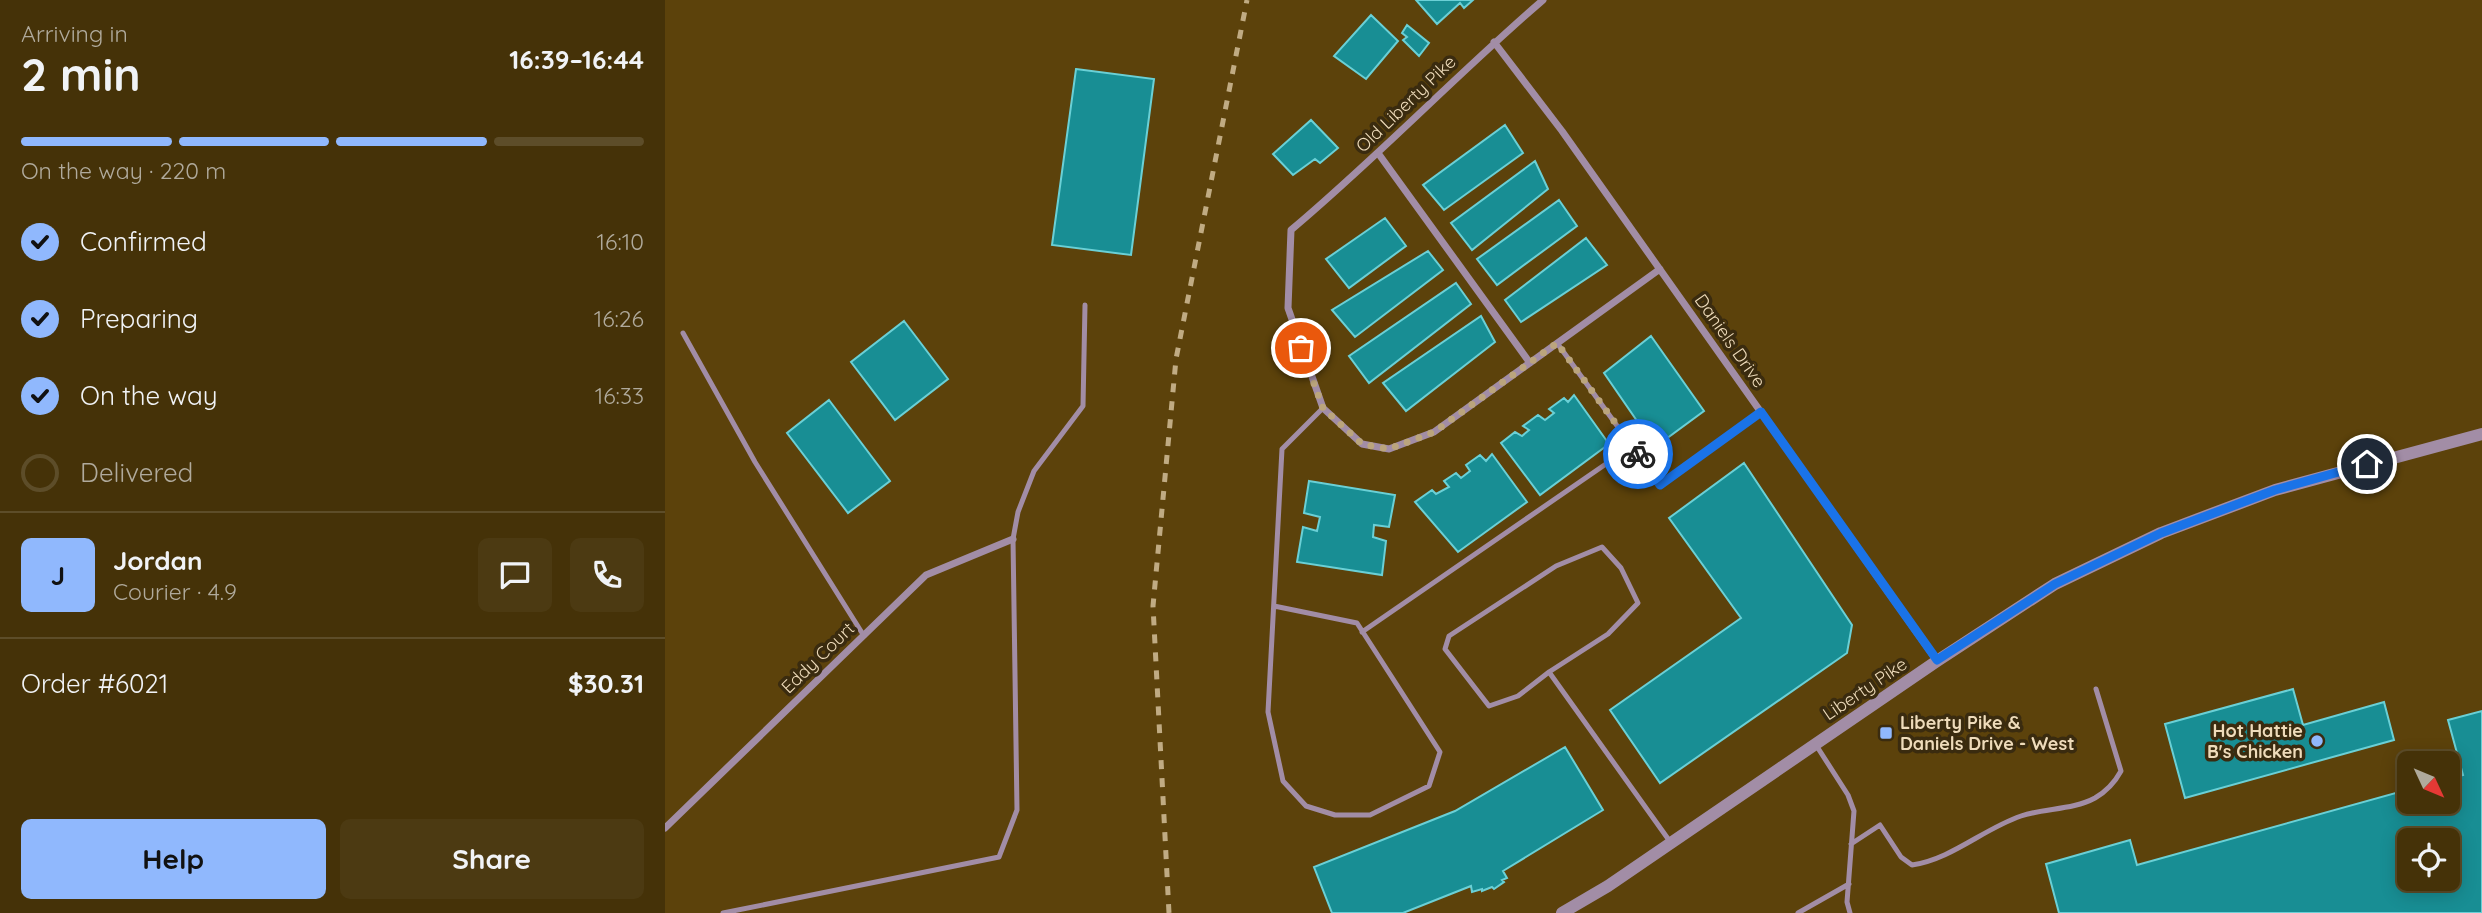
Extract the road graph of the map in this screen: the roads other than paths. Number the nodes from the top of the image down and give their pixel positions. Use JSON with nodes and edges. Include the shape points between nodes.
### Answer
{"nodes":[{"id":1,"x":1543,"y":0,"type":"edge"},
{"id":2,"x":1494,"y":42,"type":"junction"},
{"id":3,"x":1378,"y":153,"type":"junction"},
{"id":4,"x":1660,"y":270,"type":"junction"},
{"id":5,"x":1085,"y":305,"type":"dead end"},
{"id":6,"x":683,"y":333,"type":"dead end"},
{"id":7,"x":1557,"y":343,"type":"junction"},
{"id":8,"x":1530,"y":363,"type":"junction"},
{"id":9,"x":1323,"y":408,"type":"junction"},
{"id":10,"x":1761,"y":412,"type":"junction"},
{"id":11,"x":2482,"y":434,"type":"edge"},
{"id":12,"x":1632,"y":446,"type":"junction"},
{"id":13,"x":1013,"y":539,"type":"junction"},
{"id":14,"x":1274,"y":606,"type":"junction"},
{"id":15,"x":1362,"y":632,"type":"junction"},
{"id":16,"x":864,"y":636,"type":"junction"},
{"id":17,"x":1937,"y":660,"type":"junction"},
{"id":18,"x":1549,"y":672,"type":"junction"},
{"id":19,"x":2096,"y":689,"type":"dead end"},
{"id":20,"x":1815,"y":744,"type":"junction"},
{"id":21,"x":665,"y":828,"type":"edge"},
{"id":22,"x":1671,"y":843,"type":"junction"},
{"id":23,"x":1851,"y":844,"type":"junction"},
{"id":24,"x":1849,"y":884,"type":"junction"},
{"id":25,"x":723,"y":913,"type":"edge"},
{"id":26,"x":1562,"y":913,"type":"edge"},
{"id":27,"x":1798,"y":913,"type":"edge"},
{"id":28,"x":1850,"y":913,"type":"edge"}],
"edges":[{"from":1,"to":2,"type":"street","name":"Old Liberty Pike"},
{"from":2,"to":3,"type":"street","name":"Old Liberty Pike"},
{"from":2,"to":4,"type":"street","name":"Daniels Drive"},
{"from":3,"to":8,"type":"street"},
{"from":3,"to":9,"type":"street","name":"Old Liberty Pike","via":[[1291,230],[1288,308]]},
{"from":4,"to":7,"type":"street"},
{"from":4,"to":10,"type":"street","name":"Daniels Drive"},
{"from":5,"to":13,"type":"lane","via":[[1083,406],[1034,471]]},
{"from":6,"to":16,"type":"lane","via":[[755,462]]},
{"from":7,"to":8,"type":"street"},
{"from":7,"to":12,"type":"lane"},
{"from":8,"to":9,"type":"street","via":[[1434,432],[1389,449],[1362,444]]},
{"from":9,"to":14,"type":"lane","via":[[1282,449]]},
{"from":10,"to":12,"type":"lane","via":[[1660,485]]},
{"from":10,"to":17,"type":"street","name":"Daniels Drive"},
{"from":11,"to":17,"type":"street","name":"Liberty Pike","via":[[2275,490],[2161,533],[2055,584]]},
{"from":12,"to":15,"type":"lane"},
{"from":13,"to":16,"type":"street","name":"Eddy Court","via":[[926,575]]},
{"from":13,"to":25,"type":"lane","via":[[1017,810],[999,857]]},
{"from":14,"to":15,"type":"lane","via":[[1357,623]]},
{"from":14,"to":15,"type":"lane","via":[[1268,712],[1283,780],[1306,806],[1335,816],[1370,815],[1429,786],[1440,752]]},
{"from":16,"to":21,"type":"street","name":"Eddy Court"},
{"from":17,"to":20,"type":"street","name":"Liberty Pike"},
{"from":18,"to":18,"type":"lane","via":[[1608,634],[1639,603],[1621,568],[1602,547],[1556,566],[1449,636],[1445,649],[1489,706],[1518,696]]},
{"from":18,"to":22,"type":"lane"},
{"from":19,"to":23,"type":"lane","via":[[2121,771],[2099,796],[2020,816],[1930,862],[1912,865],[1901,857],[1880,825]]},
{"from":20,"to":22,"type":"street","name":"Liberty Pike"},
{"from":20,"to":23,"type":"lane","via":[[1854,811]]},
{"from":22,"to":26,"type":"street","name":"Liberty Pike"},
{"from":23,"to":24,"type":"lane"},
{"from":24,"to":27,"type":"lane"},
{"from":24,"to":28,"type":"lane"}]}
